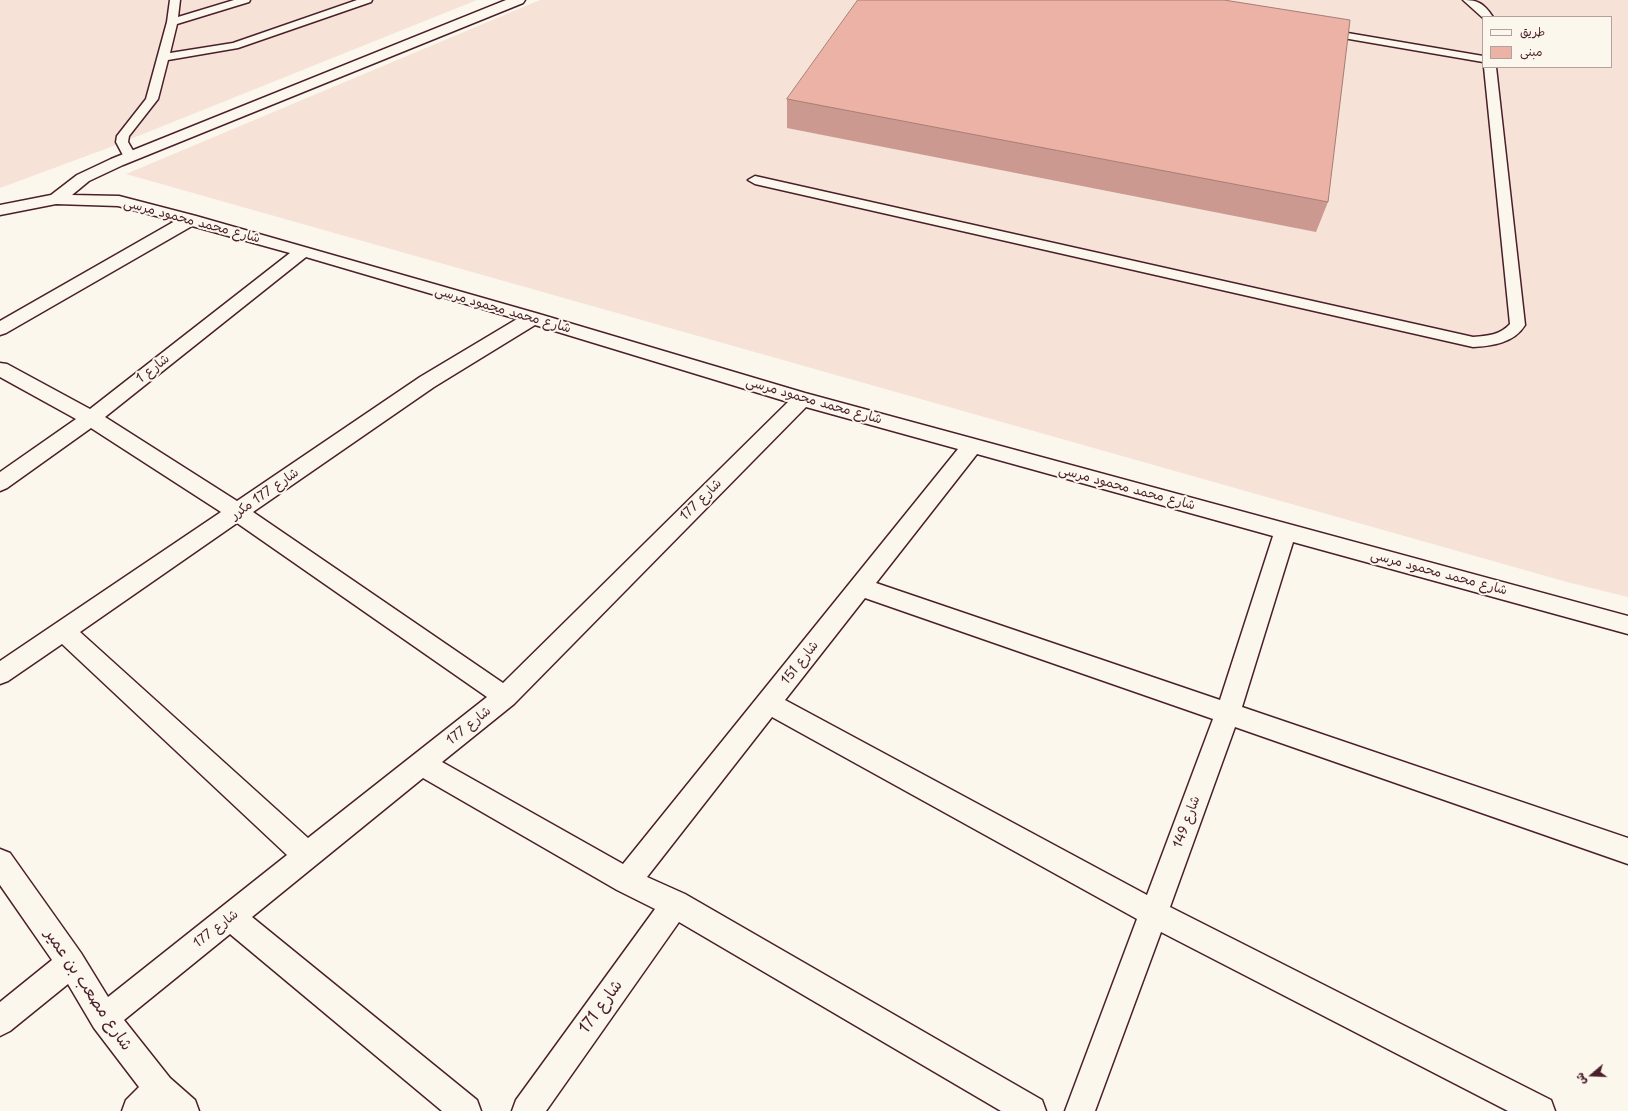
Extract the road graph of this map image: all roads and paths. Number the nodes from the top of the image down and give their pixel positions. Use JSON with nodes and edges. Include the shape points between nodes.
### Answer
{"nodes":[{"id":1,"x":174,"y":0,"type":"edge"},
{"id":2,"x":245,"y":0,"type":"edge"},
{"id":3,"x":366,"y":0,"type":"edge"},
{"id":4,"x":518,"y":0,"type":"edge"},
{"id":5,"x":1468,"y":0,"type":"edge"},
{"id":6,"x":1487,"y":16,"type":"edge"},
{"id":7,"x":172,"y":22,"type":"junction"},
{"id":8,"x":1309,"y":30,"type":"edge"},
{"id":9,"x":163,"y":57,"type":"junction"},
{"id":10,"x":1482,"y":59,"type":"edge"},
{"id":11,"x":1490,"y":68,"type":"edge"},
{"id":12,"x":130,"y":156,"type":"junction"},
{"id":13,"x":755,"y":180,"type":"dead end"},
{"id":14,"x":56,"y":199,"type":"junction"},
{"id":15,"x":0,"y":210,"type":"edge"},
{"id":16,"x":190,"y":220,"type":"junction"},
{"id":17,"x":303,"y":252,"type":"junction"},
{"id":18,"x":533,"y":318,"type":"junction"},
{"id":19,"x":0,"y":329,"type":"edge"},
{"id":20,"x":0,"y":369,"type":"edge"},
{"id":21,"x":802,"y":399,"type":"junction"},
{"id":22,"x":91,"y":418,"type":"junction"},
{"id":23,"x":972,"y":446,"type":"junction"},
{"id":24,"x":0,"y":483,"type":"edge"},
{"id":25,"x":238,"y":512,"type":"junction"},
{"id":26,"x":1286,"y":531,"type":"junction"},
{"id":27,"x":860,"y":587,"type":"junction"},
{"id":28,"x":1628,"y":625,"type":"edge"},
{"id":29,"x":63,"y":631,"type":"junction"},
{"id":30,"x":0,"y":674,"type":"edge"},
{"id":31,"x":505,"y":697,"type":"junction"},
{"id":32,"x":768,"y":703,"type":"junction"},
{"id":33,"x":1228,"y":712,"type":"junction"},
{"id":34,"x":422,"y":764,"type":"junction"},
{"id":35,"x":1628,"y":851,"type":"edge"},
{"id":36,"x":308,"y":856,"type":"junction"},
{"id":37,"x":0,"y":862,"type":"edge"},
{"id":38,"x":627,"y":880,"type":"junction"},
{"id":39,"x":675,"y":904,"type":"junction"},
{"id":40,"x":1153,"y":913,"type":"junction"},
{"id":41,"x":232,"y":917,"type":"junction"},
{"id":42,"x":71,"y":963,"type":"junction"},
{"id":43,"x":104,"y":1018,"type":"junction"},
{"id":44,"x":0,"y":1021,"type":"edge"},
{"id":45,"x":159,"y":1089,"type":"junction"},
{"id":46,"x":137,"y":1111,"type":"edge"},
{"id":47,"x":184,"y":1111,"type":"edge"},
{"id":48,"x":466,"y":1111,"type":"edge"},
{"id":49,"x":527,"y":1111,"type":"edge"},
{"id":50,"x":1030,"y":1111,"type":"edge"},
{"id":51,"x":1080,"y":1111,"type":"edge"},
{"id":52,"x":1540,"y":1111,"type":"edge"}],
"edges":[{"from":1,"to":7,"type":"lane"},
{"from":2,"to":7,"type":"lane"},
{"from":3,"to":9,"type":"lane","via":[[249,42]]},
{"from":4,"to":12,"type":"street"},
{"from":5,"to":6,"type":"lane"},
{"from":7,"to":9,"type":"lane"},
{"from":8,"to":10,"type":"lane"},
{"from":9,"to":12,"type":"lane","via":[[152,99],[123,136],[122,142]]},
{"from":11,"to":13,"type":"lane","via":[[1518,325],[1505,337],[1492,341],[1473,342]]},
{"from":12,"to":14,"type":"street","via":[[83,178]]},
{"from":14,"to":15,"type":"street","name":"شارع محمد محمود مرسى"},
{"from":14,"to":16,"type":"street","name":"شارع محمد محمود مرسى","via":[[119,201]]},
{"from":16,"to":17,"type":"street","name":"شارع محمد محمود مرسى"},
{"from":16,"to":19,"type":"street"},
{"from":17,"to":18,"type":"street","name":"شارع محمد محمود مرسى"},
{"from":17,"to":22,"type":"street","name":"شارع 1"},
{"from":18,"to":21,"type":"street","name":"شارع محمد محمود مرسى"},
{"from":18,"to":25,"type":"street","name":"شارع 177 مكرر","via":[[427,382]]},
{"from":20,"to":22,"type":"street"},
{"from":21,"to":23,"type":"street","name":"شارع محمد محمود مرسى"},
{"from":21,"to":31,"type":"street","name":"شارع 177"},
{"from":22,"to":24,"type":"street","name":"شارع 1"},
{"from":22,"to":25,"type":"street"},
{"from":23,"to":26,"type":"street","name":"شارع محمد محمود مرسى"},
{"from":23,"to":27,"type":"street","name":"شارع 151"},
{"from":25,"to":29,"type":"street","name":"شارع 177 مكرر"},
{"from":25,"to":31,"type":"street"},
{"from":26,"to":28,"type":"street","name":"شارع محمد محمود مرسى"},
{"from":26,"to":33,"type":"street","name":"شارع 149"},
{"from":27,"to":32,"type":"street","name":"شارع 151"},
{"from":27,"to":33,"type":"street"},
{"from":29,"to":30,"type":"street","name":"شارع 177 مكرر"},
{"from":29,"to":36,"type":"street"},
{"from":31,"to":34,"type":"street","name":"شارع 177"},
{"from":32,"to":38,"type":"street","name":"شارع 151"},
{"from":32,"to":40,"type":"street"},
{"from":33,"to":35,"type":"street"},
{"from":33,"to":40,"type":"street","name":"شارع 149"},
{"from":34,"to":36,"type":"street","name":"شارع 177"},
{"from":34,"to":38,"type":"street"},
{"from":36,"to":41,"type":"street","name":"شارع 177"},
{"from":37,"to":42,"type":"street","name":"شارع مصعب بن عمير"},
{"from":38,"to":39,"type":"street"},
{"from":39,"to":49,"type":"street","name":"شارع 171"},
{"from":39,"to":50,"type":"street"},
{"from":40,"to":51,"type":"street","name":"شارع 149"},
{"from":40,"to":52,"type":"street"},
{"from":41,"to":43,"type":"street","name":"شارع 177"},
{"from":41,"to":48,"type":"street"},
{"from":42,"to":43,"type":"street","name":"شارع مصعب بن عمير"},
{"from":42,"to":44,"type":"street"},
{"from":43,"to":45,"type":"street","name":"شارع مصعب بن عمير"},
{"from":45,"to":46,"type":"street"},
{"from":45,"to":47,"type":"street","name":"شارع مصعب بن عمير"}]}
